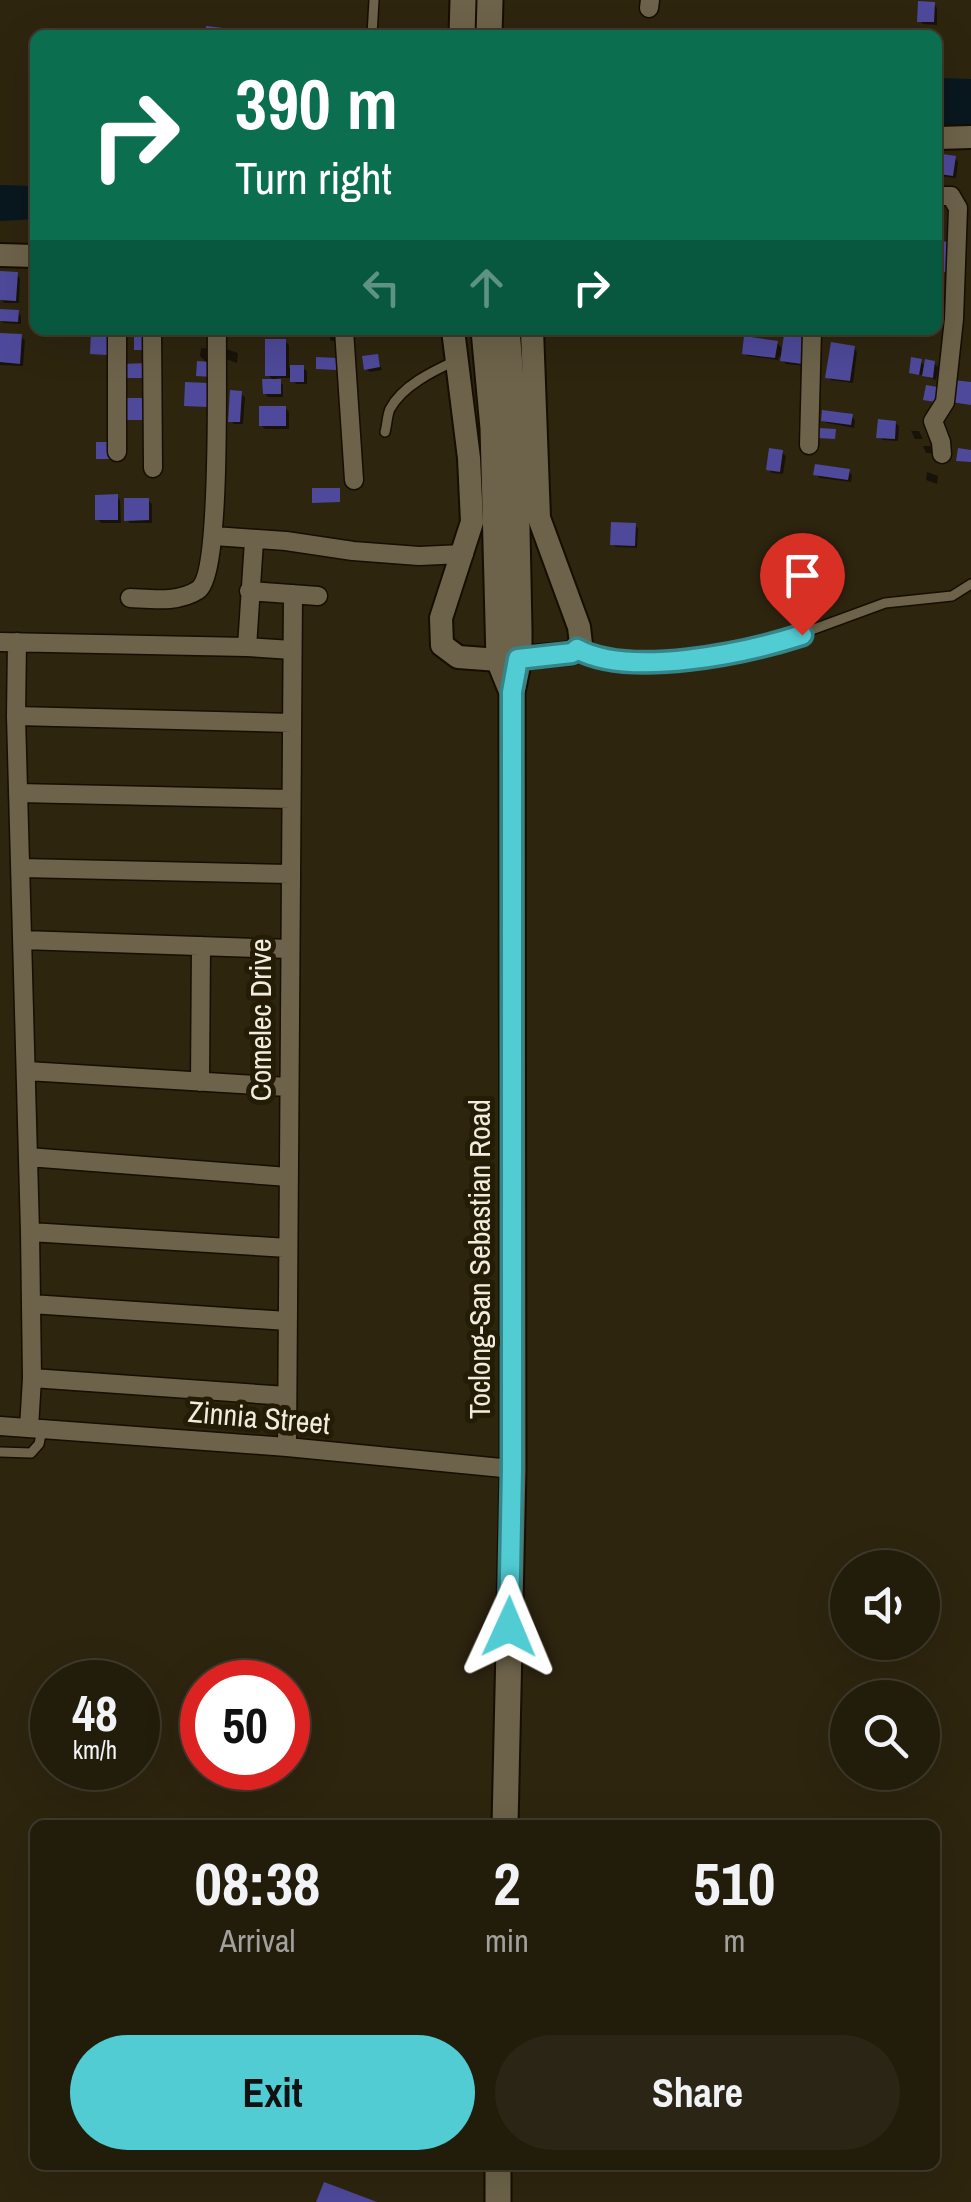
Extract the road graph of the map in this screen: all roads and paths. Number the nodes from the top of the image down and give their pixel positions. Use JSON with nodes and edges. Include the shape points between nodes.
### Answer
{"nodes":[{"id":1,"x":374,"y":0,"type":"edge"},
{"id":2,"x":463,"y":0,"type":"edge"},
{"id":3,"x":490,"y":0,"type":"edge"},
{"id":4,"x":372,"y":30,"type":"edge"},
{"id":5,"x":462,"y":30,"type":"edge"},
{"id":6,"x":489,"y":30,"type":"edge"},
{"id":7,"x":971,"y":137,"type":"edge"},
{"id":8,"x":942,"y":138,"type":"edge"},
{"id":9,"x":942,"y":196,"type":"edge"},
{"id":10,"x":0,"y":255,"type":"edge"},
{"id":11,"x":30,"y":256,"type":"edge"},
{"id":12,"x":946,"y":318,"type":"edge"},
{"id":13,"x":117,"y":335,"type":"edge"},
{"id":14,"x":152,"y":335,"type":"edge"},
{"id":15,"x":217,"y":335,"type":"edge"},
{"id":16,"x":344,"y":335,"type":"edge"},
{"id":17,"x":454,"y":335,"type":"edge"},
{"id":18,"x":484,"y":335,"type":"edge"},
{"id":19,"x":507,"y":335,"type":"edge"},
{"id":20,"x":532,"y":335,"type":"edge"},
{"id":21,"x":812,"y":335,"type":"edge"},
{"id":22,"x":457,"y":360,"type":"junction"},
{"id":23,"x":385,"y":432,"type":"dead end"},
{"id":24,"x":809,"y":445,"type":"dead end"},
{"id":25,"x":117,"y":452,"type":"dead end"},
{"id":26,"x":942,"y":454,"type":"dead end"},
{"id":27,"x":153,"y":468,"type":"dead end"},
{"id":28,"x":354,"y":480,"type":"dead end"},
{"id":29,"x":214,"y":536,"type":"junction"},
{"id":30,"x":254,"y":541,"type":"junction"},
{"id":31,"x":464,"y":554,"type":"junction"},
{"id":32,"x":971,"y":584,"type":"edge"},
{"id":33,"x":249,"y":591,"type":"junction"},
{"id":34,"x":293,"y":594,"type":"junction"},
{"id":35,"x":318,"y":596,"type":"dead end"},
{"id":36,"x":130,"y":598,"type":"dead end"},
{"id":37,"x":8,"y":642,"type":"edge"},
{"id":38,"x":247,"y":647,"type":"junction"},
{"id":39,"x":577,"y":649,"type":"junction"},
{"id":40,"x":292,"y":650,"type":"junction"},
{"id":41,"x":509,"y":659,"type":"junction"},
{"id":42,"x":16,"y":716,"type":"junction"},
{"id":43,"x":292,"y":723,"type":"junction"},
{"id":44,"x":18,"y":793,"type":"junction"},
{"id":45,"x":291,"y":799,"type":"junction"},
{"id":46,"x":20,"y":868,"type":"junction"},
{"id":47,"x":290,"y":874,"type":"junction"},
{"id":48,"x":23,"y":940,"type":"junction"},
{"id":49,"x":201,"y":946,"type":"junction"},
{"id":50,"x":289,"y":949,"type":"junction"},
{"id":51,"x":27,"y":1072,"type":"junction"},
{"id":52,"x":200,"y":1082,"type":"junction"},
{"id":53,"x":288,"y":1087,"type":"junction"},
{"id":54,"x":28,"y":1158,"type":"junction"},
{"id":55,"x":288,"y":1176,"type":"junction"},
{"id":56,"x":30,"y":1232,"type":"junction"},
{"id":57,"x":288,"y":1248,"type":"junction"},
{"id":58,"x":32,"y":1304,"type":"junction"},
{"id":59,"x":287,"y":1321,"type":"junction"},
{"id":60,"x":32,"y":1378,"type":"junction"},
{"id":61,"x":287,"y":1396,"type":"junction"},
{"id":62,"x":0,"y":1426,"type":"edge"},
{"id":63,"x":35,"y":1428,"type":"junction"},
{"id":64,"x":287,"y":1447,"type":"junction"},
{"id":65,"x":0,"y":1452,"type":"edge"},
{"id":66,"x":512,"y":1469,"type":"junction"},
{"id":67,"x":505,"y":1820,"type":"edge"},
{"id":68,"x":498,"y":2170,"type":"edge"},
{"id":69,"x":498,"y":2202,"type":"edge"}],
"edges":[{"from":1,"to":4,"type":"lane"},
{"from":2,"to":5,"type":"main road"},
{"from":3,"to":6,"type":"main road"},
{"from":7,"to":8,"type":"street"},
{"from":9,"to":12,"type":"street","via":[[951,196],[958,208]]},
{"from":10,"to":11,"type":"street"},
{"from":12,"to":26,"type":"street","via":[[946,402],[933,422]]},
{"from":13,"to":25,"type":"street"},
{"from":14,"to":27,"type":"street"},
{"from":15,"to":29,"type":"street"},
{"from":16,"to":28,"type":"street"},
{"from":17,"to":22,"type":"street"},
{"from":18,"to":41,"type":"main road"},
{"from":19,"to":41,"type":"main road","via":[[514,428]]},
{"from":20,"to":39,"type":"street","via":[[540,518],[579,627]]},
{"from":21,"to":24,"type":"street"},
{"from":22,"to":23,"type":"lane","via":[[408,389],[390,408]]},
{"from":22,"to":31,"type":"street","via":[[472,522]]},
{"from":29,"to":30,"type":"street"},
{"from":29,"to":36,"type":"street","via":[[206,581],[197,590],[172,600]]},
{"from":30,"to":31,"type":"street"},
{"from":30,"to":33,"type":"street"},
{"from":31,"to":41,"type":"street","via":[[442,618],[442,646],[458,657]]},
{"from":32,"to":39,"type":"lane","via":[[952,596],[885,603],[758,650],[612,662]]},
{"from":33,"to":34,"type":"street"},
{"from":33,"to":38,"type":"street"},
{"from":34,"to":35,"type":"street"},
{"from":34,"to":40,"type":"street","name":"Comelec Drive"},
{"from":37,"to":38,"type":"street"},
{"from":37,"to":42,"type":"street"},
{"from":38,"to":40,"type":"street"},
{"from":39,"to":41,"type":"street"},
{"from":40,"to":43,"type":"street","name":"Comelec Drive"},
{"from":41,"to":66,"type":"main road","name":"Toclong-San Sebastian Road"},
{"from":42,"to":43,"type":"street"},
{"from":42,"to":44,"type":"street"},
{"from":43,"to":45,"type":"street","name":"Comelec Drive"},
{"from":44,"to":45,"type":"street"},
{"from":44,"to":46,"type":"street"},
{"from":45,"to":47,"type":"street","name":"Comelec Drive"},
{"from":46,"to":47,"type":"street"},
{"from":46,"to":48,"type":"street"},
{"from":47,"to":50,"type":"street","name":"Comelec Drive"},
{"from":48,"to":49,"type":"street"},
{"from":48,"to":51,"type":"street"},
{"from":49,"to":50,"type":"street"},
{"from":49,"to":52,"type":"street"},
{"from":50,"to":53,"type":"street","name":"Comelec Drive"},
{"from":51,"to":52,"type":"street"},
{"from":51,"to":54,"type":"street"},
{"from":52,"to":53,"type":"street"},
{"from":53,"to":55,"type":"street","name":"Comelec Drive"},
{"from":54,"to":55,"type":"street"},
{"from":54,"to":56,"type":"street"},
{"from":55,"to":57,"type":"street","name":"Comelec Drive"},
{"from":56,"to":57,"type":"street"},
{"from":56,"to":58,"type":"street"},
{"from":57,"to":59,"type":"street","name":"Comelec Drive"},
{"from":58,"to":59,"type":"street"},
{"from":58,"to":60,"type":"street"},
{"from":59,"to":61,"type":"street","name":"Comelec Drive"},
{"from":60,"to":61,"type":"street"},
{"from":60,"to":63,"type":"street"},
{"from":61,"to":64,"type":"street","name":"Comelec Drive"},
{"from":62,"to":63,"type":"street","name":"Zinnia Street"},
{"from":63,"to":64,"type":"street","name":"Zinnia Street"},
{"from":63,"to":65,"type":"lane","via":[[38,1444],[31,1453]]},
{"from":64,"to":66,"type":"street","name":"Zinnia Street"},
{"from":66,"to":67,"type":"main road","name":"Toclong-San Sebastian Road"},
{"from":68,"to":69,"type":"main road"}]}
